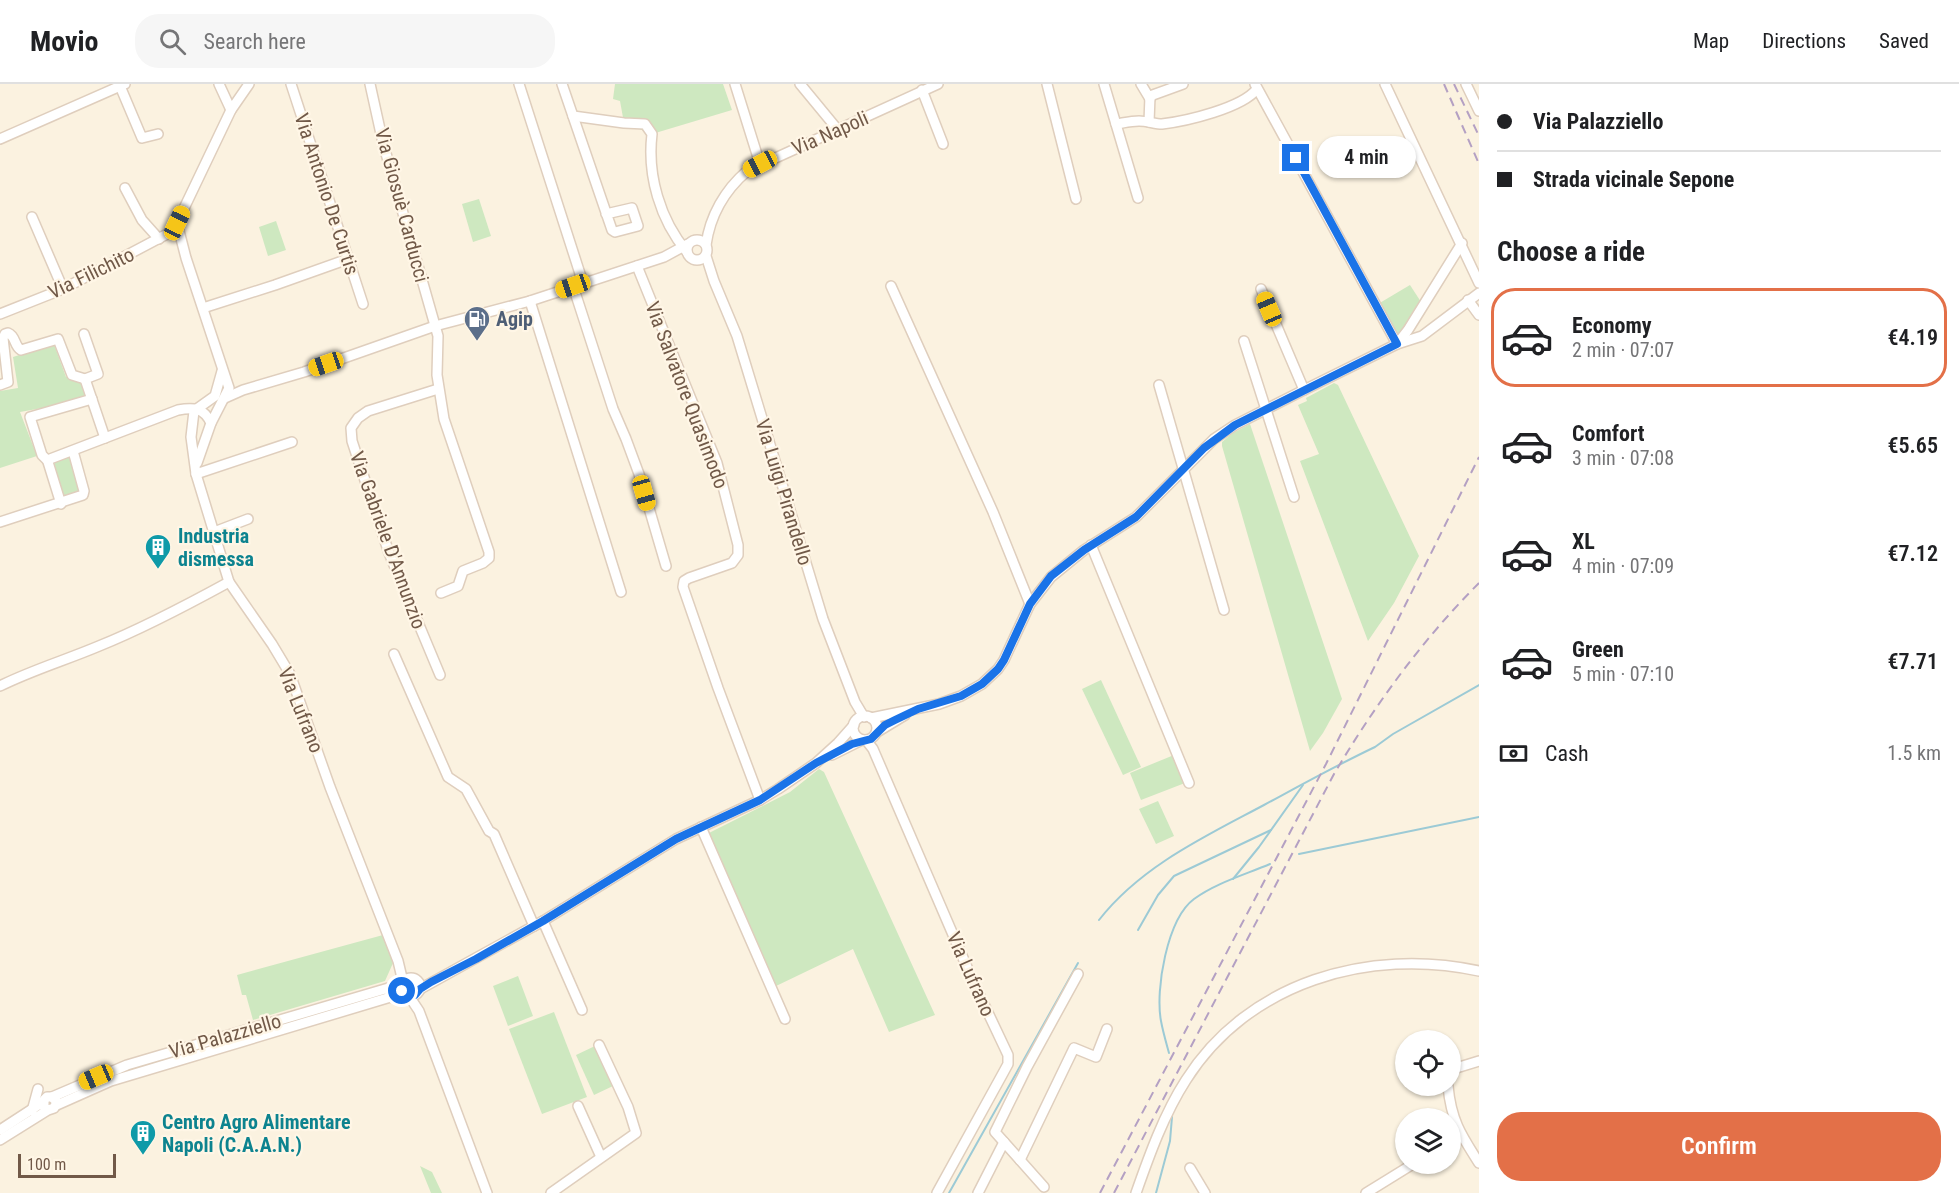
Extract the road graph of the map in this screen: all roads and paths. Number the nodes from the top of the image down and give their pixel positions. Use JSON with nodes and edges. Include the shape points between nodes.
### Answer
{"nodes":[{"id":1,"x":219,"y":84,"type":"edge"},
{"id":2,"x":249,"y":84,"type":"edge"},
{"id":3,"x":291,"y":84,"type":"edge"},
{"id":4,"x":370,"y":84,"type":"edge"},
{"id":5,"x":519,"y":84,"type":"edge"},
{"id":6,"x":562,"y":84,"type":"edge"},
{"id":7,"x":735,"y":84,"type":"edge"},
{"id":8,"x":800,"y":84,"type":"edge"},
{"id":9,"x":938,"y":84,"type":"edge"},
{"id":10,"x":1047,"y":84,"type":"edge"},
{"id":11,"x":1104,"y":84,"type":"edge"},
{"id":12,"x":1141,"y":84,"type":"edge"},
{"id":13,"x":1183,"y":84,"type":"edge"},
{"id":14,"x":1385,"y":84,"type":"edge"},
{"id":15,"x":1466,"y":84,"type":"edge"},
{"id":16,"x":123,"y":85,"type":"edge"},
{"id":17,"x":1256,"y":86,"type":"edge"},
{"id":18,"x":922,"y":90,"type":"junction"},
{"id":19,"x":1150,"y":99,"type":"junction"},
{"id":20,"x":231,"y":110,"type":"junction"},
{"id":21,"x":1479,"y":111,"type":"edge"},
{"id":22,"x":573,"y":116,"type":"junction"},
{"id":23,"x":1149,"y":122,"type":"junction"},
{"id":24,"x":1116,"y":123,"type":"junction"},
{"id":25,"x":838,"y":130,"type":"junction"},
{"id":26,"x":158,"y":134,"type":"dead end"},
{"id":27,"x":0,"y":140,"type":"edge"},
{"id":28,"x":943,"y":144,"type":"dead end"},
{"id":29,"x":760,"y":164,"type":"junction"},
{"id":30,"x":125,"y":188,"type":"dead end"},
{"id":31,"x":1137,"y":198,"type":"dead end"},
{"id":32,"x":1076,"y":199,"type":"dead end"},
{"id":33,"x":606,"y":214,"type":"dead end"},
{"id":34,"x":32,"y":217,"type":"dead end"},
{"id":35,"x":711,"y":221,"type":"junction"},
{"id":36,"x":177,"y":223,"type":"junction"},
{"id":37,"x":159,"y":239,"type":"junction"},
{"id":38,"x":1462,"y":243,"type":"junction"},
{"id":39,"x":706,"y":245,"type":"junction"},
{"id":40,"x":690,"y":249,"type":"junction"},
{"id":41,"x":706,"y":256,"type":"junction"},
{"id":42,"x":348,"y":259,"type":"junction"},
{"id":43,"x":637,"y":266,"type":"junction"},
{"id":44,"x":714,"y":281,"type":"junction"},
{"id":45,"x":583,"y":283,"type":"junction"},
{"id":46,"x":1479,"y":283,"type":"edge"},
{"id":47,"x":573,"y":286,"type":"junction"},
{"id":48,"x":891,"y":286,"type":"dead end"},
{"id":49,"x":63,"y":289,"type":"junction"},
{"id":50,"x":1261,"y":289,"type":"dead end"},
{"id":51,"x":1479,"y":293,"type":"edge"},
{"id":52,"x":1468,"y":300,"type":"junction"},
{"id":53,"x":530,"y":301,"type":"junction"},
{"id":54,"x":363,"y":304,"type":"dead end"},
{"id":55,"x":203,"y":308,"type":"junction"},
{"id":56,"x":0,"y":314,"type":"edge"},
{"id":57,"x":1479,"y":315,"type":"edge"},
{"id":58,"x":435,"y":326,"type":"junction"},
{"id":59,"x":84,"y":334,"type":"dead end"},
{"id":60,"x":1244,"y":341,"type":"dead end"},
{"id":61,"x":1397,"y":344,"type":"junction"},
{"id":62,"x":222,"y":371,"type":"junction"},
{"id":63,"x":85,"y":379,"type":"junction"},
{"id":64,"x":0,"y":385,"type":"edge"},
{"id":65,"x":1159,"y":385,"type":"dead end"},
{"id":66,"x":229,"y":388,"type":"junction"},
{"id":67,"x":219,"y":389,"type":"junction"},
{"id":68,"x":438,"y":389,"type":"junction"},
{"id":69,"x":243,"y":390,"type":"junction"},
{"id":70,"x":1304,"y":390,"type":"junction"},
{"id":71,"x":225,"y":398,"type":"junction"},
{"id":72,"x":92,"y":399,"type":"junction"},
{"id":73,"x":196,"y":409,"type":"junction"},
{"id":74,"x":1265,"y":410,"type":"junction"},
{"id":75,"x":172,"y":412,"type":"junction"},
{"id":76,"x":209,"y":427,"type":"junction"},
{"id":77,"x":191,"y":430,"type":"junction"},
{"id":78,"x":105,"y":438,"type":"junction"},
{"id":79,"x":292,"y":442,"type":"dead end"},
{"id":80,"x":74,"y":451,"type":"junction"},
{"id":81,"x":48,"y":461,"type":"junction"},
{"id":82,"x":196,"y":470,"type":"junction"},
{"id":83,"x":1183,"y":470,"type":"junction"},
{"id":84,"x":1294,"y":497,"type":"dead end"},
{"id":85,"x":61,"y":504,"type":"junction"},
{"id":86,"x":248,"y":519,"type":"dead end"},
{"id":87,"x":0,"y":522,"type":"edge"},
{"id":88,"x":214,"y":532,"type":"junction"},
{"id":89,"x":1091,"y":545,"type":"junction"},
{"id":90,"x":666,"y":567,"type":"dead end"},
{"id":91,"x":229,"y":582,"type":"junction"},
{"id":92,"x":621,"y":592,"type":"dead end"},
{"id":93,"x":441,"y":593,"type":"dead end"},
{"id":94,"x":1030,"y":604,"type":"junction"},
{"id":95,"x":1224,"y":610,"type":"dead end"},
{"id":96,"x":394,"y":654,"type":"dead end"},
{"id":97,"x":440,"y":675,"type":"dead end"},
{"id":98,"x":0,"y":686,"type":"edge"},
{"id":99,"x":918,"y":709,"type":"junction"},
{"id":100,"x":861,"y":720,"type":"junction"},
{"id":101,"x":870,"y":737,"type":"junction"},
{"id":102,"x":816,"y":763,"type":"junction"},
{"id":103,"x":1190,"y":783,"type":"dead end"},
{"id":104,"x":760,"y":800,"type":"junction"},
{"id":105,"x":701,"y":827,"type":"junction"},
{"id":106,"x":543,"y":921,"type":"junction"},
{"id":107,"x":534,"y":926,"type":"junction"},
{"id":108,"x":1479,"y":971,"type":"edge"},
{"id":109,"x":1078,"y":974,"type":"dead end"},
{"id":110,"x":410,"y":987,"type":"junction"},
{"id":111,"x":582,"y":1010,"type":"dead end"},
{"id":112,"x":785,"y":1019,"type":"dead end"},
{"id":113,"x":1107,"y":1029,"type":"dead end"},
{"id":114,"x":599,"y":1045,"type":"dead end"},
{"id":115,"x":1479,"y":1061,"type":"edge"},
{"id":116,"x":1461,"y":1067,"type":"edge"},
{"id":117,"x":38,"y":1089,"type":"dead end"},
{"id":118,"x":49,"y":1102,"type":"junction"},
{"id":119,"x":578,"y":1106,"type":"dead end"},
{"id":120,"x":32,"y":1111,"type":"junction"},
{"id":121,"x":0,"y":1130,"type":"edge"},
{"id":122,"x":1461,"y":1135,"type":"edge"},
{"id":123,"x":0,"y":1140,"type":"edge"},
{"id":124,"x":1004,"y":1142,"type":"junction"},
{"id":125,"x":601,"y":1157,"type":"junction"},
{"id":126,"x":1020,"y":1160,"type":"junction"},
{"id":127,"x":1479,"y":1162,"type":"edge"},
{"id":128,"x":1190,"y":1168,"type":"dead end"},
{"id":129,"x":1397,"y":1174,"type":"edge"},
{"id":130,"x":1044,"y":1187,"type":"dead end"},
{"id":131,"x":487,"y":1193,"type":"edge"},
{"id":132,"x":551,"y":1193,"type":"edge"},
{"id":133,"x":937,"y":1193,"type":"edge"},
{"id":134,"x":978,"y":1193,"type":"edge"},
{"id":135,"x":1136,"y":1193,"type":"edge"},
{"id":136,"x":1205,"y":1193,"type":"edge"},
{"id":137,"x":1366,"y":1193,"type":"edge"}],
"edges":[{"from":1,"to":20,"type":"street"},
{"from":2,"to":20,"type":"street"},
{"from":3,"to":42,"type":"street","name":"Via Antonio De Curtis"},
{"from":4,"to":58,"type":"street","name":"Via Giosuè Carducci"},
{"from":5,"to":45,"type":"street"},
{"from":6,"to":22,"type":"street"},
{"from":7,"to":29,"type":"street"},
{"from":8,"to":25,"type":"street"},
{"from":9,"to":18,"type":"street","name":"Via Napoli"},
{"from":10,"to":32,"type":"street"},
{"from":11,"to":24,"type":"street"},
{"from":12,"to":19,"type":"street"},
{"from":13,"to":19,"type":"street"},
{"from":14,"to":38,"type":"street"},
{"from":15,"to":21,"type":"street"},
{"from":16,"to":26,"type":"street","via":[[142,138]]},
{"from":16,"to":27,"type":"street"},
{"from":17,"to":23,"type":"street","via":[[1253,94],[1228,108],[1163,124]]},
{"from":17,"to":61,"type":"street"},
{"from":18,"to":25,"type":"street","name":"Via Napoli"},
{"from":18,"to":28,"type":"street"},
{"from":19,"to":23,"type":"street"},
{"from":20,"to":36,"type":"street"},
{"from":22,"to":33,"type":"street"},
{"from":22,"to":40,"type":"street","name":"Via Luigi Pirandello","via":[[645,124],[652,134],[654,183],[671,229]]},
{"from":23,"to":24,"type":"street"},
{"from":24,"to":31,"type":"street"},
{"from":25,"to":29,"type":"street","name":"Via Napoli"},
{"from":29,"to":35,"type":"street","name":"Via Napoli","via":[[733,184]]},
{"from":30,"to":37,"type":"street","via":[[142,220]]},
{"from":34,"to":49,"type":"street"},
{"from":35,"to":39,"type":"street","name":"Via Napoli"},
{"from":35,"to":40,"type":"street","name":"Via Napoli"},
{"from":36,"to":37,"type":"street","name":"Via Filichito"},
{"from":36,"to":55,"type":"street"},
{"from":37,"to":49,"type":"street","name":"Via Filichito"},
{"from":38,"to":46,"type":"street"},
{"from":38,"to":61,"type":"street"},
{"from":39,"to":40,"type":"street","via":[[701,240]]},
{"from":39,"to":41,"type":"street","name":"Via Napoli"},
{"from":40,"to":41,"type":"street","via":[[701,260]]},
{"from":40,"to":43,"type":"street"},
{"from":40,"to":44,"type":"street","name":"Via Luigi Pirandello"},
{"from":41,"to":44,"type":"street","name":"Via Luigi Pirandello"},
{"from":42,"to":54,"type":"street","name":"Via Antonio De Curtis"},
{"from":42,"to":55,"type":"street"},
{"from":43,"to":45,"type":"street"},
{"from":43,"to":104,"type":"street","name":"Via Salvatore Quasimodo","via":[[717,464],[738,545],[738,555],[732,562],[689,578],[683,587]]},
{"from":44,"to":100,"type":"street","name":"Via Luigi Pirandello","via":[[737,336],[823,619]]},
{"from":45,"to":47,"type":"street"},
{"from":47,"to":53,"type":"street"},
{"from":47,"to":90,"type":"street","via":[[613,409],[639,474]]},
{"from":48,"to":94,"type":"street","via":[[980,481]]},
{"from":49,"to":56,"type":"street","name":"Via Filichito"},
{"from":50,"to":70,"type":"street"},
{"from":51,"to":52,"type":"street","name":"Via Palazziello"},
{"from":52,"to":57,"type":"street"},
{"from":52,"to":61,"type":"street","name":"Via Palazziello","via":[[1429,331]]},
{"from":53,"to":58,"type":"street"},
{"from":53,"to":92,"type":"street"},
{"from":55,"to":62,"type":"street"},
{"from":58,"to":68,"type":"street","name":"Via Gabriele D'Annunzio"},
{"from":58,"to":69,"type":"street"},
{"from":59,"to":63,"type":"street","via":[[99,374]]},
{"from":60,"to":74,"type":"street"},
{"from":61,"to":70,"type":"street","name":"Via Palazziello"},
{"from":62,"to":66,"type":"street"},
{"from":62,"to":67,"type":"street"},
{"from":63,"to":64,"type":"street","via":[[72,375],[57,339],[21,350],[8,333],[3,338],[8,382]]},
{"from":63,"to":72,"type":"street"},
{"from":65,"to":83,"type":"street"},
{"from":66,"to":67,"type":"street"},
{"from":66,"to":69,"type":"street"},
{"from":66,"to":71,"type":"street"},
{"from":67,"to":73,"type":"street"},
{"from":68,"to":93,"type":"street","name":"Via Gabriele D'Annunzio","via":[[489,558],[463,571],[458,586]]},
{"from":68,"to":97,"type":"street","name":"Via Gabriele D'Annunzio","via":[[368,411],[351,428],[389,553]]},
{"from":69,"to":71,"type":"street"},
{"from":70,"to":74,"type":"street","name":"Via Palazziello"},
{"from":71,"to":76,"type":"street"},
{"from":72,"to":78,"type":"street"},
{"from":72,"to":81,"type":"street","via":[[30,417],[42,455]]},
{"from":73,"to":75,"type":"street"},
{"from":73,"to":76,"type":"street","via":[[206,413]]},
{"from":73,"to":77,"type":"street","name":"Via Lufrano"},
{"from":74,"to":83,"type":"street","name":"Via Palazziello","via":[[1223,433]]},
{"from":74,"to":84,"type":"street"},
{"from":75,"to":77,"type":"street","via":[[186,420]]},
{"from":75,"to":78,"type":"street"},
{"from":76,"to":77,"type":"street","via":[[201,438]]},
{"from":76,"to":82,"type":"street"},
{"from":77,"to":82,"type":"street","name":"Via Lufrano"},
{"from":78,"to":80,"type":"street"},
{"from":79,"to":82,"type":"street"},
{"from":80,"to":81,"type":"street"},
{"from":80,"to":85,"type":"street","via":[[85,492]]},
{"from":81,"to":85,"type":"street"},
{"from":82,"to":88,"type":"street","name":"Via Lufrano"},
{"from":83,"to":89,"type":"street","name":"Via Palazziello","via":[[1136,517]]},
{"from":83,"to":95,"type":"street"},
{"from":85,"to":87,"type":"street"},
{"from":86,"to":88,"type":"street"},
{"from":88,"to":91,"type":"street","name":"Via Lufrano"},
{"from":89,"to":94,"type":"street","name":"Via Palazziello","via":[[1051,576]]},
{"from":89,"to":103,"type":"street"},
{"from":91,"to":98,"type":"street","via":[[116,639]]},
{"from":91,"to":110,"type":"street","name":"Via Lufrano","via":[[290,674],[334,798]]},
{"from":94,"to":99,"type":"street","name":"Via Palazziello","via":[[1008,653],[992,675],[961,696]]},
{"from":96,"to":107,"type":"street","via":[[448,777],[466,789],[494,834]]},
{"from":99,"to":100,"type":"street","name":"Via Palazziello"},
{"from":99,"to":101,"type":"street","name":"Via Palazziello"},
{"from":100,"to":101,"type":"street","via":[[877,725]]},
{"from":100,"to":101,"type":"street","via":[[856,736]]},
{"from":100,"to":102,"type":"street","name":"Via Palazziello"},
{"from":101,"to":102,"type":"street","name":"Via Palazziello"},
{"from":101,"to":133,"type":"street","name":"Via Lufrano","via":[[1008,1055],[1008,1064]]},
{"from":102,"to":104,"type":"street","name":"Via Palazziello"},
{"from":104,"to":105,"type":"street","name":"Via Palazziello"},
{"from":105,"to":106,"type":"street","name":"Via Palazziello"},
{"from":105,"to":112,"type":"street"},
{"from":106,"to":107,"type":"street","name":"Via Palazziello"},
{"from":106,"to":111,"type":"street"},
{"from":107,"to":110,"type":"street","name":"Via Palazziello","via":[[476,959]]},
{"from":108,"to":135,"type":"street","via":[[1438,965],[1368,966],[1307,981],[1259,1007],[1222,1036],[1185,1082]]},
{"from":109,"to":124,"type":"street","via":[[995,1132]]},
{"from":110,"to":118,"type":"street","name":"Via Palazziello","via":[[127,1065]]},
{"from":110,"to":131,"type":"street"},
{"from":113,"to":126,"type":"street","via":[[1096,1057],[1074,1047]]},
{"from":114,"to":125,"type":"street","via":[[636,1133]]},
{"from":115,"to":116,"type":"street"},
{"from":117,"to":120,"type":"street"},
{"from":118,"to":120,"type":"street","name":"Via Palazziello"},
{"from":118,"to":123,"type":"street","name":"Via Palazziello"},
{"from":119,"to":125,"type":"street"},
{"from":120,"to":121,"type":"street","name":"Via Palazziello"},
{"from":122,"to":127,"type":"street"},
{"from":124,"to":126,"type":"street"},
{"from":124,"to":134,"type":"street"},
{"from":125,"to":132,"type":"street"},
{"from":126,"to":130,"type":"street"},
{"from":128,"to":136,"type":"street"},
{"from":129,"to":137,"type":"street"}]}
